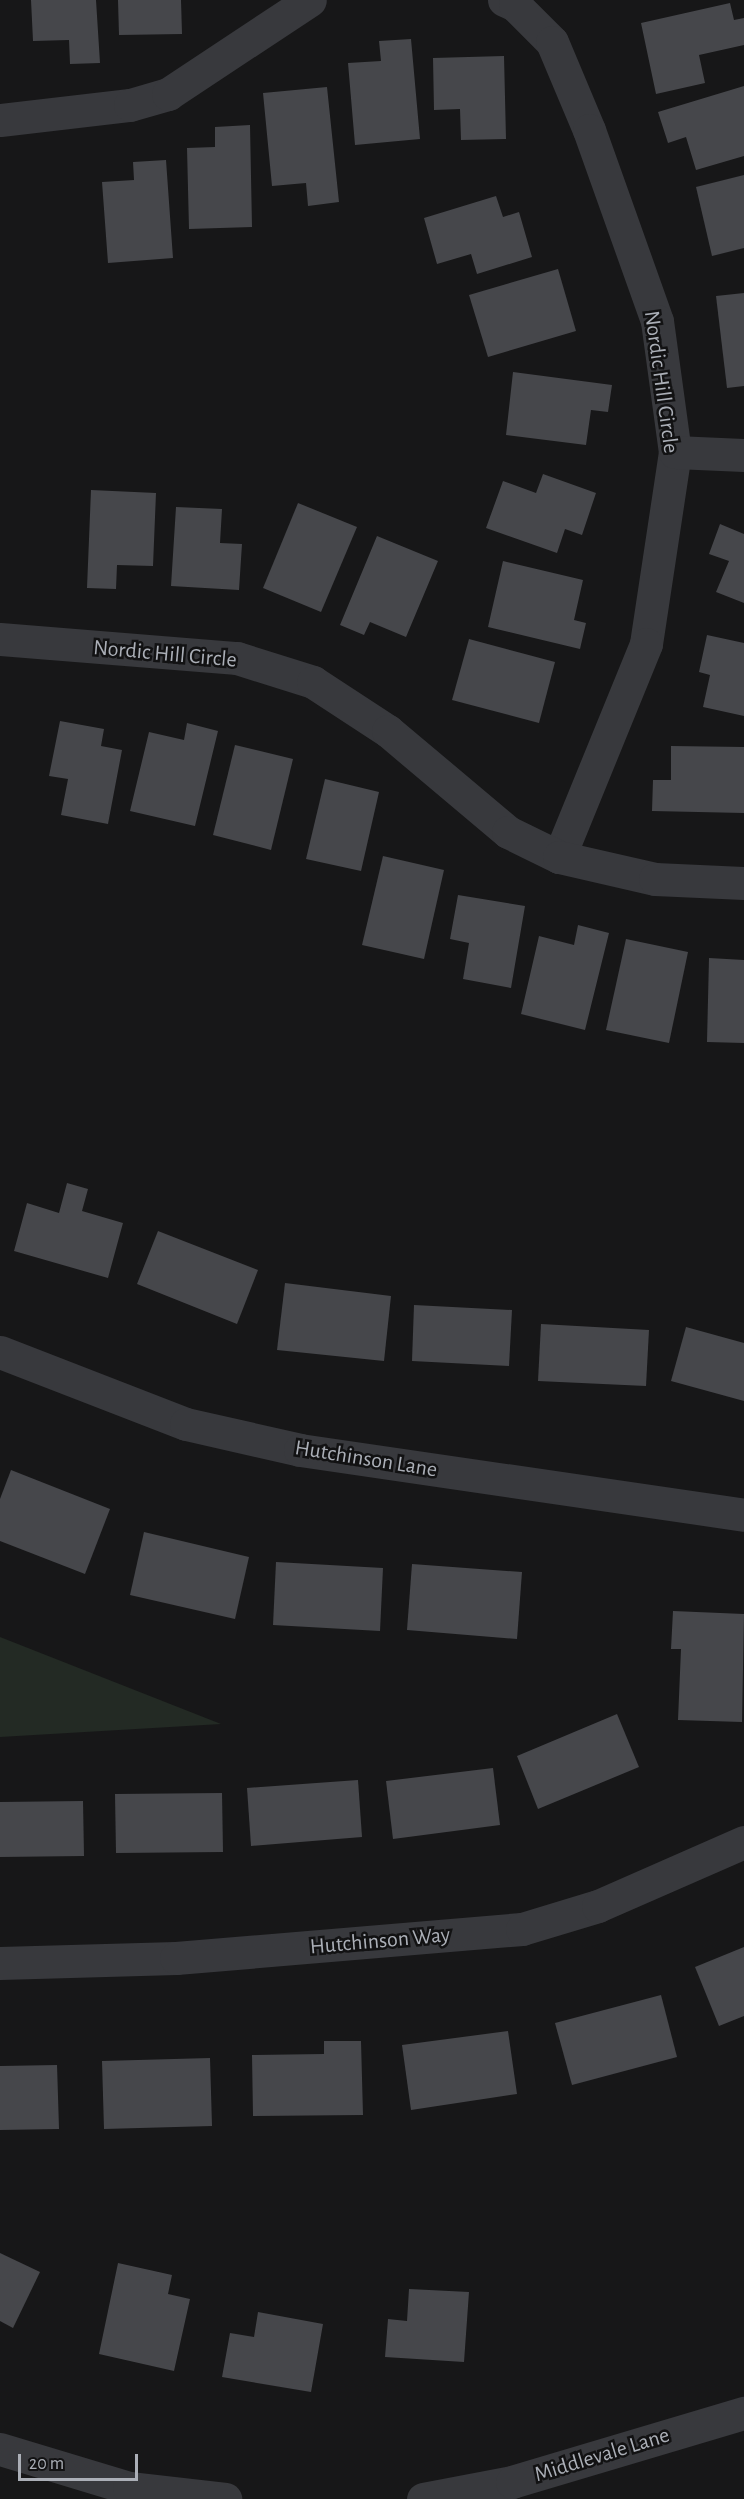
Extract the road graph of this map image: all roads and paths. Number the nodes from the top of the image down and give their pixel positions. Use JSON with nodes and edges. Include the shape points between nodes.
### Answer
{"nodes":[{"id":1,"x":310,"y":0,"type":"edge"},
{"id":2,"x":504,"y":0,"type":"edge"},
{"id":3,"x":0,"y":120,"type":"edge"},
{"id":4,"x":675,"y":452,"type":"junction"},
{"id":5,"x":744,"y":455,"type":"edge"},
{"id":6,"x":0,"y":639,"type":"edge"},
{"id":7,"x":559,"y":857,"type":"junction"},
{"id":8,"x":744,"y":883,"type":"edge"},
{"id":9,"x":0,"y":1352,"type":"edge"},
{"id":10,"x":744,"y":1515,"type":"edge"},
{"id":11,"x":744,"y":1842,"type":"edge"},
{"id":12,"x":0,"y":1964,"type":"edge"},
{"id":13,"x":744,"y":2413,"type":"edge"},
{"id":14,"x":0,"y":2449,"type":"edge"},
{"id":15,"x":225,"y":2499,"type":"edge"},
{"id":16,"x":423,"y":2499,"type":"edge"}],
"edges":[{"from":1,"to":3,"type":"street","via":[[168,94],[130,105]]},
{"from":2,"to":4,"type":"street","name":"Nordic Hill Circle","via":[[515,5],[552,42],[589,129],[657,321]]},
{"from":4,"to":5,"type":"street"},
{"from":4,"to":7,"type":"street","name":"Nordic Hill Circle","via":[[646,645]]},
{"from":6,"to":7,"type":"street","name":"Nordic Hill Circle","via":[[237,658],[313,682],[388,731],[508,832]]},
{"from":7,"to":8,"type":"street","name":"Nordic Hill Circle","via":[[655,879]]},
{"from":9,"to":10,"type":"street","name":"Hutchinson Lane","via":[[186,1424],[300,1450]]},
{"from":11,"to":12,"type":"street","name":"Hutchinson Way","via":[[598,1906],[522,1929],[176,1958]]},
{"from":13,"to":16,"type":"street","name":"Middlevale Lane","via":[[512,2482]]},
{"from":14,"to":15,"type":"street","via":[[129,2488]]}]}
